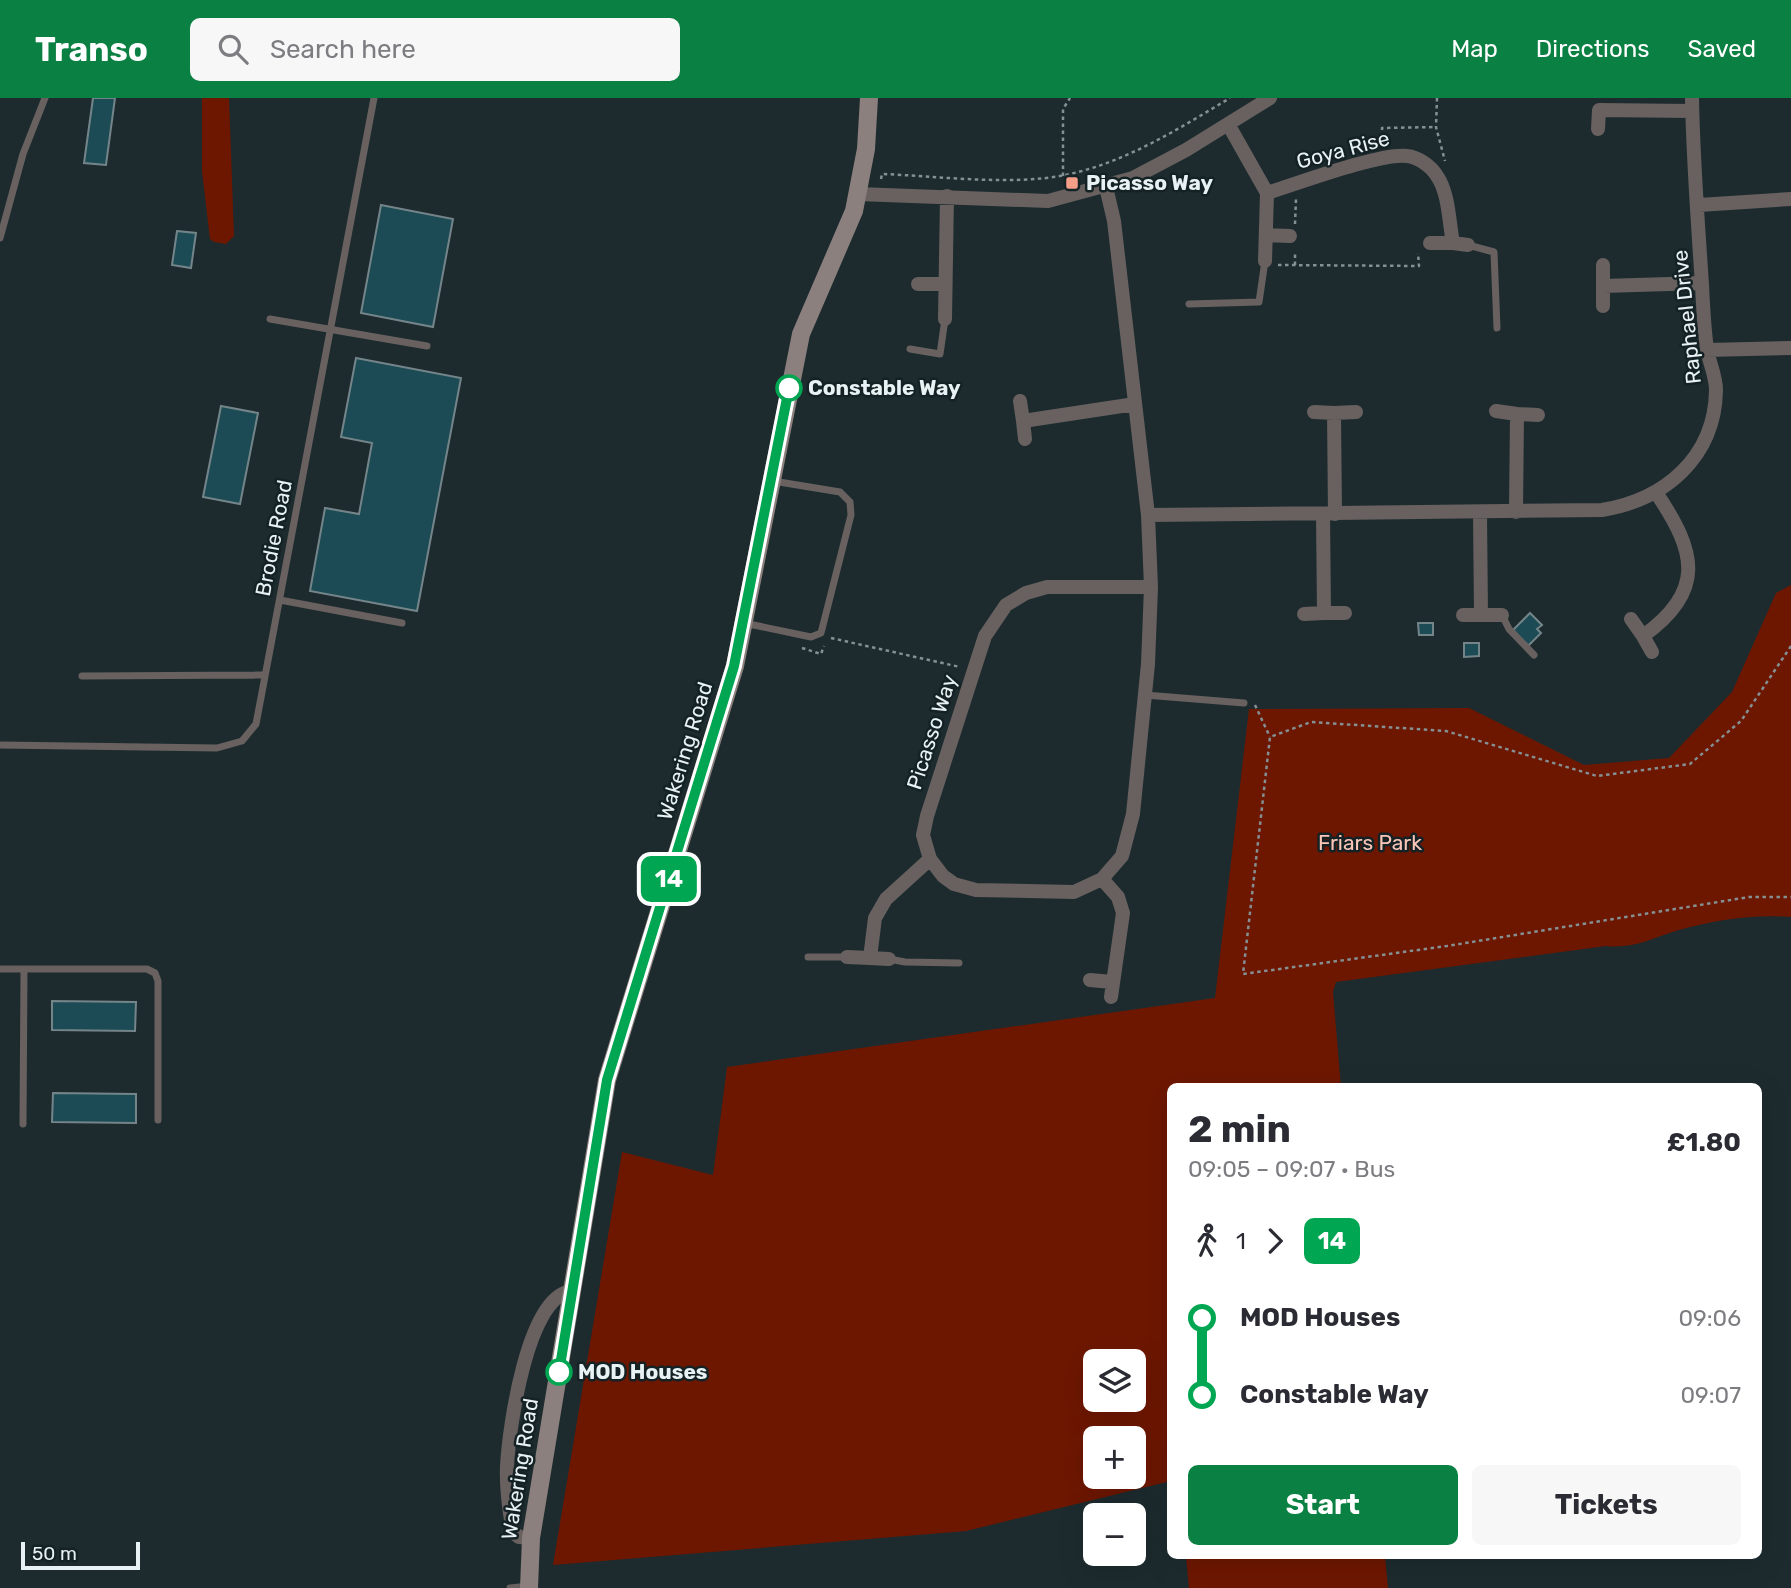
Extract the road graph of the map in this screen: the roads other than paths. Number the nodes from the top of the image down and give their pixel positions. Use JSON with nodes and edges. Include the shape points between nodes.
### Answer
{"nodes":[{"id":1,"x":45,"y":98,"type":"edge"},
{"id":2,"x":374,"y":98,"type":"edge"},
{"id":3,"x":869,"y":98,"type":"edge"},
{"id":4,"x":1270,"y":98,"type":"edge"},
{"id":5,"x":1598,"y":104,"type":"edge"},
{"id":6,"x":1692,"y":105,"type":"edge"},
{"id":7,"x":1228,"y":124,"type":"junction"},
{"id":8,"x":1598,"y":129,"type":"dead end"},
{"id":9,"x":1106,"y":187,"type":"junction"},
{"id":10,"x":1267,"y":193,"type":"junction"},
{"id":11,"x":858,"y":194,"type":"junction"},
{"id":12,"x":947,"y":196,"type":"junction"},
{"id":13,"x":1791,"y":200,"type":"edge"},
{"id":14,"x":1699,"y":205,"type":"junction"},
{"id":15,"x":1266,"y":235,"type":"junction"},
{"id":16,"x":1290,"y":236,"type":"dead end"},
{"id":17,"x":0,"y":238,"type":"edge"},
{"id":18,"x":1430,"y":243,"type":"road end"},
{"id":19,"x":1460,"y":244,"type":"junction"},
{"id":20,"x":1264,"y":263,"type":"joint"},
{"id":21,"x":1603,"y":265,"type":"dead end"},
{"id":22,"x":1702,"y":283,"type":"junction"},
{"id":23,"x":918,"y":284,"type":"dead end"},
{"id":24,"x":945,"y":284,"type":"junction"},
{"id":25,"x":1604,"y":286,"type":"junction"},
{"id":26,"x":1189,"y":303,"type":"dead end"},
{"id":27,"x":1603,"y":306,"type":"dead end"},
{"id":28,"x":270,"y":318,"type":"dead end"},
{"id":29,"x":945,"y":319,"type":"joint"},
{"id":30,"x":1497,"y":328,"type":"dead end"},
{"id":31,"x":332,"y":331,"type":"junction"},
{"id":32,"x":427,"y":346,"type":"dead end"},
{"id":33,"x":1791,"y":348,"type":"edge"},
{"id":34,"x":910,"y":349,"type":"dead end"},
{"id":35,"x":1707,"y":350,"type":"junction"},
{"id":36,"x":1020,"y":401,"type":"dead end"},
{"id":37,"x":1135,"y":404,"type":"junction"},
{"id":38,"x":1496,"y":411,"type":"dead end"},
{"id":39,"x":1314,"y":412,"type":"dead end"},
{"id":40,"x":1356,"y":412,"type":"dead end"},
{"id":41,"x":1334,"y":413,"type":"junction"},
{"id":42,"x":1517,"y":414,"type":"junction"},
{"id":43,"x":1538,"y":415,"type":"dead end"},
{"id":44,"x":1023,"y":421,"type":"junction"},
{"id":45,"x":1025,"y":439,"type":"dead end"},
{"id":46,"x":770,"y":481,"type":"junction"},
{"id":47,"x":1657,"y":494,"type":"junction"},
{"id":48,"x":1516,"y":512,"type":"junction"},
{"id":49,"x":1480,"y":513,"type":"junction"},
{"id":50,"x":1329,"y":514,"type":"junction"},
{"id":51,"x":1149,"y":515,"type":"junction"},
{"id":52,"x":1151,"y":587,"type":"junction"},
{"id":53,"x":280,"y":600,"type":"junction"},
{"id":54,"x":1324,"y":613,"type":"junction"},
{"id":55,"x":1345,"y":613,"type":"dead end"},
{"id":56,"x":1304,"y":614,"type":"dead end"},
{"id":57,"x":1481,"y":614,"type":"junction"},
{"id":58,"x":1463,"y":615,"type":"dead end"},
{"id":59,"x":1502,"y":615,"type":"joint"},
{"id":60,"x":1631,"y":619,"type":"dead end"},
{"id":61,"x":402,"y":623,"type":"dead end"},
{"id":62,"x":744,"y":623,"type":"junction"},
{"id":63,"x":1643,"y":636,"type":"junction"},
{"id":64,"x":1652,"y":652,"type":"dead end"},
{"id":65,"x":1534,"y":655,"type":"dead end"},
{"id":66,"x":265,"y":675,"type":"junction"},
{"id":67,"x":82,"y":676,"type":"dead end"},
{"id":68,"x":1145,"y":695,"type":"junction"},
{"id":69,"x":1244,"y":703,"type":"road end"},
{"id":70,"x":0,"y":746,"type":"edge"},
{"id":71,"x":930,"y":859,"type":"junction"},
{"id":72,"x":1102,"y":879,"type":"junction"},
{"id":73,"x":808,"y":957,"type":"dead end"},
{"id":74,"x":847,"y":957,"type":"joint"},
{"id":75,"x":870,"y":958,"type":"junction"},
{"id":76,"x":889,"y":959,"type":"joint"},
{"id":77,"x":959,"y":963,"type":"dead end"},
{"id":78,"x":0,"y":969,"type":"edge"},
{"id":79,"x":24,"y":970,"type":"junction"},
{"id":80,"x":1090,"y":980,"type":"dead end"},
{"id":81,"x":1112,"y":982,"type":"junction"},
{"id":82,"x":1111,"y":998,"type":"dead end"},
{"id":83,"x":158,"y":1120,"type":"dead end"},
{"id":84,"x":23,"y":1124,"type":"dead end"},
{"id":85,"x":572,"y":1291,"type":"junction"},
{"id":86,"x":530,"y":1538,"type":"junction"},
{"id":87,"x":529,"y":1587,"type":"edge"},
{"id":88,"x":510,"y":1588,"type":"edge"}],
"edges":[{"from":1,"to":17,"type":"lane","via":[[23,154]]},
{"from":2,"to":31,"type":"lane","name":"Brodie Road"},
{"from":3,"to":11,"type":"street","name":"Wakering Road"},
{"from":4,"to":7,"type":"street"},
{"from":5,"to":6,"type":"street"},
{"from":5,"to":8,"type":"street"},
{"from":6,"to":14,"type":"street","name":"Raphael Drive"},
{"from":7,"to":9,"type":"street","via":[[1157,166]]},
{"from":7,"to":10,"type":"street"},
{"from":9,"to":12,"type":"street","via":[[1048,201]]},
{"from":9,"to":37,"type":"street"},
{"from":10,"to":15,"type":"street"},
{"from":10,"to":19,"type":"street","name":"Goya Rise","via":[[1382,158],[1409,156],[1432,170],[1442,186]]},
{"from":11,"to":12,"type":"street"},
{"from":11,"to":46,"type":"street","name":"Wakering Road","via":[[801,334]]},
{"from":12,"to":24,"type":"street"},
{"from":13,"to":14,"type":"street"},
{"from":14,"to":22,"type":"street","name":"Raphael Drive"},
{"from":15,"to":16,"type":"street"},
{"from":15,"to":20,"type":"street"},
{"from":18,"to":19,"type":"street"},
{"from":19,"to":30,"type":"lane","via":[[1494,252]]},
{"from":20,"to":26,"type":"lane","via":[[1259,302]]},
{"from":21,"to":25,"type":"street"},
{"from":22,"to":25,"type":"street"},
{"from":22,"to":35,"type":"street","name":"Raphael Drive"},
{"from":23,"to":24,"type":"street"},
{"from":24,"to":29,"type":"street"},
{"from":25,"to":27,"type":"street"},
{"from":28,"to":31,"type":"lane"},
{"from":29,"to":34,"type":"lane","via":[[940,354]]},
{"from":31,"to":32,"type":"lane"},
{"from":31,"to":53,"type":"lane","name":"Brodie Road"},
{"from":33,"to":35,"type":"street"},
{"from":35,"to":47,"type":"street","name":"Raphael Drive","via":[[1716,387],[1710,428],[1689,463]]},
{"from":36,"to":44,"type":"street"},
{"from":37,"to":44,"type":"street"},
{"from":37,"to":51,"type":"street"},
{"from":38,"to":42,"type":"street"},
{"from":39,"to":41,"type":"street"},
{"from":40,"to":41,"type":"street"},
{"from":41,"to":50,"type":"street"},
{"from":42,"to":43,"type":"street"},
{"from":42,"to":48,"type":"street"},
{"from":44,"to":45,"type":"street"},
{"from":46,"to":62,"type":"street","name":"Wakering Road"},
{"from":46,"to":62,"type":"lane","via":[[840,492],[850,502],[851,515],[821,633],[811,637]]},
{"from":47,"to":48,"type":"street","name":"Raphael Drive","via":[[1601,510]]},
{"from":47,"to":63,"type":"street","via":[[1682,534],[1688,570],[1686,590],[1676,608]]},
{"from":48,"to":49,"type":"street","name":"Raphael Drive"},
{"from":49,"to":50,"type":"street","name":"Raphael Drive"},
{"from":49,"to":57,"type":"street"},
{"from":50,"to":51,"type":"street","name":"Raphael Drive"},
{"from":50,"to":54,"type":"street"},
{"from":51,"to":52,"type":"street"},
{"from":52,"to":68,"type":"street"},
{"from":52,"to":71,"type":"street","name":"Picasso Way","via":[[1047,587],[1006,605],[994,619],[927,816],[923,835]]},
{"from":53,"to":61,"type":"lane"},
{"from":53,"to":66,"type":"lane","name":"Brodie Road"},
{"from":54,"to":55,"type":"street"},
{"from":54,"to":56,"type":"street"},
{"from":57,"to":58,"type":"street"},
{"from":57,"to":59,"type":"street"},
{"from":59,"to":65,"type":"lane","via":[[1508,629]]},
{"from":60,"to":63,"type":"street"},
{"from":62,"to":85,"type":"street","name":"Wakering Road","via":[[722,710],[607,1080]]},
{"from":63,"to":64,"type":"street"},
{"from":66,"to":67,"type":"lane"},
{"from":66,"to":70,"type":"lane","name":"Brodie Road","via":[[256,724],[242,741],[231,746]]},
{"from":68,"to":69,"type":"lane"},
{"from":68,"to":72,"type":"street","via":[[1129,838],[1122,856]]},
{"from":71,"to":72,"type":"street","via":[[954,884],[976,890],[1074,892]]},
{"from":71,"to":75,"type":"street","via":[[886,899],[875,918]]},
{"from":72,"to":81,"type":"street","via":[[1118,897],[1123,913]]},
{"from":73,"to":74,"type":"lane"},
{"from":74,"to":75,"type":"street"},
{"from":75,"to":76,"type":"street"},
{"from":76,"to":77,"type":"lane"},
{"from":78,"to":79,"type":"lane"},
{"from":79,"to":83,"type":"lane","via":[[147,969],[155,973]]},
{"from":79,"to":84,"type":"lane"},
{"from":80,"to":81,"type":"street"},
{"from":81,"to":82,"type":"street"},
{"from":85,"to":86,"type":"street","name":"Wakering Road"},
{"from":85,"to":86,"type":"street","via":[[553,1299],[522,1368],[507,1466],[513,1532]]},
{"from":86,"to":87,"type":"street","name":"Wakering Road"},
{"from":87,"to":88,"type":"lane"}]}
